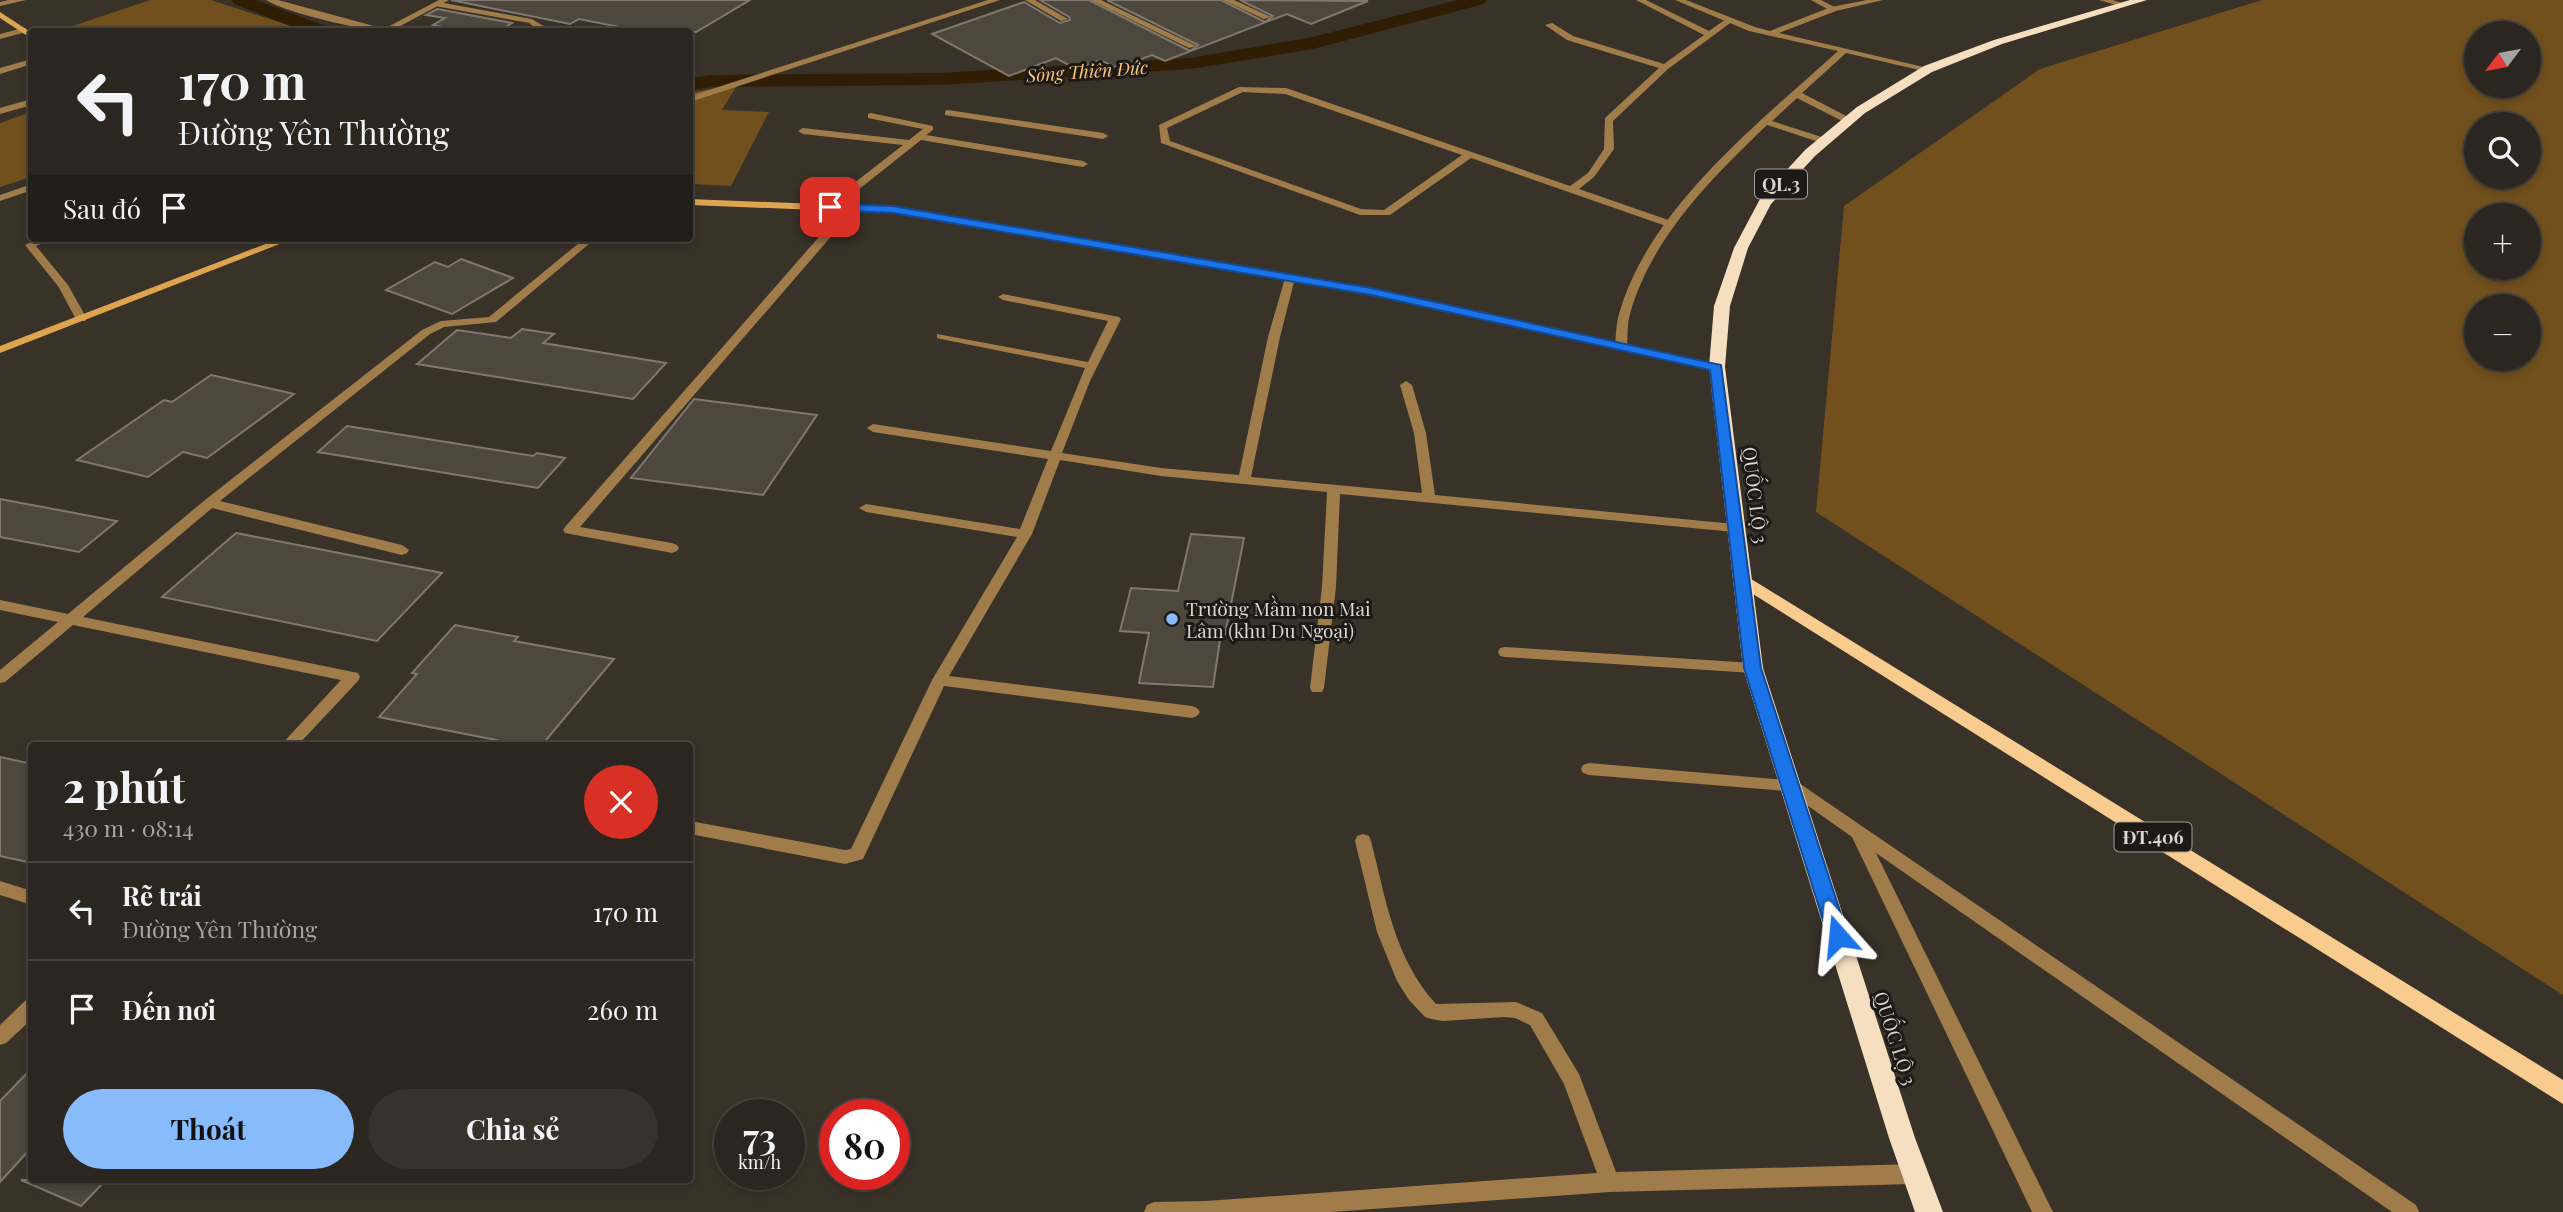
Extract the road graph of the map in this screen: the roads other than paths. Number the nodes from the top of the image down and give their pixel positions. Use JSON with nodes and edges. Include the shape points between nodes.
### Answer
{"nodes":[{"id":1,"x":22,"y":0,"type":"edge"},
{"id":2,"x":270,"y":0,"type":"edge"},
{"id":3,"x":996,"y":0,"type":"edge"},
{"id":4,"x":1029,"y":0,"type":"edge"},
{"id":5,"x":1095,"y":0,"type":"edge"},
{"id":6,"x":1227,"y":0,"type":"edge"},
{"id":7,"x":1640,"y":0,"type":"edge"},
{"id":8,"x":1679,"y":0,"type":"edge"},
{"id":9,"x":1815,"y":0,"type":"edge"},
{"id":10,"x":1879,"y":0,"type":"edge"},
{"id":11,"x":2103,"y":0,"type":"edge"},
{"id":12,"x":2142,"y":0,"type":"edge"},
{"id":13,"x":441,"y":2,"type":"edge"},
{"id":14,"x":0,"y":4,"type":"edge"},
{"id":15,"x":2123,"y":5,"type":"junction"},
{"id":16,"x":1834,"y":9,"type":"junction"},
{"id":17,"x":0,"y":14,"type":"edge"},
{"id":18,"x":1267,"y":17,"type":"dead end"},
{"id":19,"x":1065,"y":19,"type":"dead end"},
{"id":20,"x":1729,"y":21,"type":"junction"},
{"id":21,"x":1549,"y":25,"type":"dead end"},
{"id":22,"x":374,"y":28,"type":"edge"},
{"id":23,"x":392,"y":28,"type":"edge"},
{"id":24,"x":541,"y":28,"type":"edge"},
{"id":25,"x":23,"y":30,"type":"junction"},
{"id":26,"x":1770,"y":33,"type":"junction"},
{"id":27,"x":28,"y":34,"type":"edge"},
{"id":28,"x":1710,"y":35,"type":"junction"},
{"id":29,"x":0,"y":37,"type":"edge"},
{"id":30,"x":1192,"y":46,"type":"dead end"},
{"id":31,"x":1843,"y":51,"type":"junction"},
{"id":32,"x":28,"y":62,"type":"edge"},
{"id":33,"x":1665,"y":67,"type":"junction"},
{"id":34,"x":1928,"y":69,"type":"junction"},
{"id":35,"x":0,"y":71,"type":"edge"},
{"id":36,"x":1796,"y":94,"type":"junction"},
{"id":37,"x":693,"y":98,"type":"edge"},
{"id":38,"x":28,"y":103,"type":"edge"},
{"id":39,"x":0,"y":111,"type":"edge"},
{"id":40,"x":870,"y":116,"type":"dead end"},
{"id":41,"x":1849,"y":121,"type":"junction"},
{"id":42,"x":1767,"y":122,"type":"junction"},
{"id":43,"x":930,"y":128,"type":"junction"},
{"id":44,"x":803,"y":131,"type":"dead end"},
{"id":45,"x":1103,"y":136,"type":"dead end"},
{"id":46,"x":915,"y":140,"type":"junction"},
{"id":47,"x":1825,"y":141,"type":"junction"},
{"id":48,"x":1469,"y":155,"type":"junction"},
{"id":49,"x":1083,"y":164,"type":"dead end"},
{"id":50,"x":28,"y":188,"type":"edge"},
{"id":51,"x":1571,"y":190,"type":"junction"},
{"id":52,"x":0,"y":198,"type":"edge"},
{"id":53,"x":693,"y":202,"type":"edge"},
{"id":54,"x":830,"y":207,"type":"junction"},
{"id":55,"x":850,"y":208,"type":"junction"},
{"id":56,"x":1670,"y":224,"type":"junction"},
{"id":57,"x":39,"y":242,"type":"edge"},
{"id":58,"x":280,"y":242,"type":"edge"},
{"id":59,"x":587,"y":242,"type":"edge"},
{"id":60,"x":1290,"y":278,"type":"junction"},
{"id":61,"x":1003,"y":297,"type":"dead end"},
{"id":62,"x":81,"y":320,"type":"junction"},
{"id":63,"x":941,"y":336,"type":"dead end"},
{"id":64,"x":1621,"y":346,"type":"junction"},
{"id":65,"x":0,"y":350,"type":"edge"},
{"id":66,"x":1091,"y":366,"type":"junction"},
{"id":67,"x":1717,"y":367,"type":"junction"},
{"id":68,"x":1406,"y":386,"type":"dead end"},
{"id":69,"x":873,"y":428,"type":"dead end"},
{"id":70,"x":1057,"y":456,"type":"junction"},
{"id":71,"x":1244,"y":480,"type":"junction"},
{"id":72,"x":1334,"y":488,"type":"junction"},
{"id":73,"x":1429,"y":498,"type":"junction"},
{"id":74,"x":210,"y":503,"type":"junction"},
{"id":75,"x":866,"y":508,"type":"dead end"},
{"id":76,"x":1734,"y":528,"type":"junction"},
{"id":77,"x":1025,"y":534,"type":"junction"},
{"id":78,"x":672,"y":548,"type":"dead end"},
{"id":79,"x":402,"y":550,"type":"dead end"},
{"id":80,"x":1743,"y":580,"type":"junction"},
{"id":81,"x":0,"y":605,"type":"edge"},
{"id":82,"x":71,"y":619,"type":"junction"},
{"id":83,"x":1506,"y":652,"type":"dead end"},
{"id":84,"x":1753,"y":668,"type":"junction"},
{"id":85,"x":0,"y":678,"type":"edge"},
{"id":86,"x":939,"y":680,"type":"junction"},
{"id":87,"x":1317,"y":688,"type":"dead end"},
{"id":88,"x":1192,"y":712,"type":"dead end"},
{"id":89,"x":291,"y":742,"type":"edge"},
{"id":90,"x":1589,"y":769,"type":"dead end"},
{"id":91,"x":1790,"y":785,"type":"junction"},
{"id":92,"x":693,"y":829,"type":"edge"},
{"id":93,"x":1859,"y":836,"type":"junction"},
{"id":94,"x":1363,"y":841,"type":"dead end"},
{"id":95,"x":0,"y":888,"type":"edge"},
{"id":96,"x":28,"y":897,"type":"edge"},
{"id":97,"x":28,"y":1010,"type":"edge"},
{"id":98,"x":0,"y":1037,"type":"edge"},
{"id":99,"x":2563,"y":1093,"type":"edge"},
{"id":100,"x":1915,"y":1174,"type":"junction"},
{"id":101,"x":1610,"y":1182,"type":"junction"},
{"id":102,"x":1206,"y":1211,"type":"edge"},
{"id":103,"x":1153,"y":1212,"type":"edge"},
{"id":104,"x":1929,"y":1212,"type":"edge"},
{"id":105,"x":2043,"y":1212,"type":"edge"},
{"id":106,"x":2409,"y":1212,"type":"edge"}],
"edges":[{"from":1,"to":14,"type":"street"},
{"from":2,"to":22,"type":"street"},
{"from":3,"to":37,"type":"street"},
{"from":4,"to":19,"type":"street"},
{"from":5,"to":30,"type":"street"},
{"from":6,"to":18,"type":"street"},
{"from":7,"to":28,"type":"street"},
{"from":8,"to":20,"type":"street"},
{"from":9,"to":16,"type":"street"},
{"from":10,"to":16,"type":"street"},
{"from":11,"to":15,"type":"street"},
{"from":12,"to":15,"type":"highway","name":"QUỐC LỘ 3","number":"QL.3"},
{"from":13,"to":23,"type":"street"},
{"from":13,"to":24,"type":"street","via":[[532,21]]},
{"from":15,"to":34,"type":"highway","name":"QUỐC LỘ 3","number":"QL.3","via":[[1998,42]]},
{"from":16,"to":26,"type":"street"},
{"from":17,"to":25,"type":"main road"},
{"from":20,"to":26,"type":"street"},
{"from":20,"to":28,"type":"street"},
{"from":21,"to":33,"type":"street","via":[[1570,38]]},
{"from":25,"to":27,"type":"main road"},
{"from":25,"to":29,"type":"street"},
{"from":26,"to":31,"type":"street"},
{"from":28,"to":33,"type":"street"},
{"from":31,"to":34,"type":"street"},
{"from":31,"to":36,"type":"street"},
{"from":32,"to":35,"type":"street"},
{"from":33,"to":51,"type":"street","via":[[1608,120],[1609,149],[1591,175]]},
{"from":34,"to":41,"type":"highway","name":"QUỐC LỘ 3","number":"QL.3"},
{"from":36,"to":41,"type":"street"},
{"from":36,"to":42,"type":"street"},
{"from":38,"to":39,"type":"street"},
{"from":40,"to":43,"type":"street"},
{"from":41,"to":47,"type":"highway","name":"QUỐC LỘ 3","number":"QL.3"},
{"from":42,"to":47,"type":"street"},
{"from":42,"to":56,"type":"street"},
{"from":43,"to":45,"type":"street","via":[[951,111]]},
{"from":43,"to":46,"type":"street"},
{"from":44,"to":46,"type":"street"},
{"from":46,"to":49,"type":"street"},
{"from":46,"to":54,"type":"street"},
{"from":47,"to":67,"type":"highway","name":"QUỐC LỘ 3","number":"QL.3","via":[[1765,202],[1741,248],[1722,306]]},
{"from":48,"to":48,"type":"street","via":[[1286,91],[1242,89],[1162,127],[1166,143],[1360,212],[1386,213]]},
{"from":48,"to":51,"type":"street"},
{"from":50,"to":52,"type":"street"},
{"from":51,"to":56,"type":"street"},
{"from":53,"to":54,"type":"main road"},
{"from":54,"to":55,"type":"main road"},
{"from":55,"to":60,"type":"main road","via":[[893,210]]},
{"from":55,"to":78,"type":"street","via":[[570,530]]},
{"from":56,"to":64,"type":"street","via":[[1634,288],[1624,316]]},
{"from":57,"to":62,"type":"street","via":[[30,245],[63,285]]},
{"from":58,"to":62,"type":"main road"},
{"from":59,"to":74,"type":"street","via":[[492,320],[454,321],[426,332]]},
{"from":60,"to":64,"type":"main road"},
{"from":60,"to":71,"type":"street"},
{"from":61,"to":66,"type":"street","via":[[1115,319]]},
{"from":62,"to":65,"type":"main road"},
{"from":63,"to":66,"type":"street"},
{"from":64,"to":67,"type":"main road"},
{"from":66,"to":70,"type":"street"},
{"from":67,"to":76,"type":"highway","name":"QUỐC LỘ 3","number":"QL.3"},
{"from":68,"to":73,"type":"street","via":[[1420,433]]},
{"from":69,"to":70,"type":"street"},
{"from":70,"to":71,"type":"street"},
{"from":70,"to":77,"type":"street"},
{"from":71,"to":72,"type":"street"},
{"from":72,"to":73,"type":"street"},
{"from":72,"to":87,"type":"street"},
{"from":73,"to":76,"type":"street"},
{"from":74,"to":79,"type":"street"},
{"from":74,"to":82,"type":"street"},
{"from":75,"to":77,"type":"street"},
{"from":76,"to":80,"type":"highway","name":"QUỐC LỘ 3","number":"QL.3"},
{"from":77,"to":86,"type":"street"},
{"from":80,"to":84,"type":"highway","name":"QUỐC LỘ 3","number":"QL.3"},
{"from":80,"to":99,"type":"main road","number":"ĐT.406"},
{"from":81,"to":82,"type":"street"},
{"from":82,"to":85,"type":"street"},
{"from":82,"to":89,"type":"street","via":[[353,677]]},
{"from":83,"to":84,"type":"street"},
{"from":84,"to":91,"type":"highway","name":"QUỐC LỘ 3","number":"QL.3"},
{"from":86,"to":88,"type":"street"},
{"from":86,"to":92,"type":"street","via":[[857,854],[845,858]]},
{"from":90,"to":91,"type":"street"},
{"from":91,"to":93,"type":"street"},
{"from":91,"to":100,"type":"highway","name":"QUỐC LỘ 3","number":"QL.3"},
{"from":93,"to":105,"type":"street"},
{"from":93,"to":106,"type":"street"},
{"from":94,"to":101,"type":"street","via":[[1392,950],[1408,986],[1431,1011],[1504,1009],[1536,1019],[1572,1080]]},
{"from":95,"to":96,"type":"street"},
{"from":97,"to":98,"type":"street"},
{"from":100,"to":101,"type":"street"},
{"from":100,"to":104,"type":"highway","name":"QUỐC LỘ 3","number":"QL.3"},
{"from":101,"to":102,"type":"street"},
{"from":102,"to":103,"type":"street"}]}
